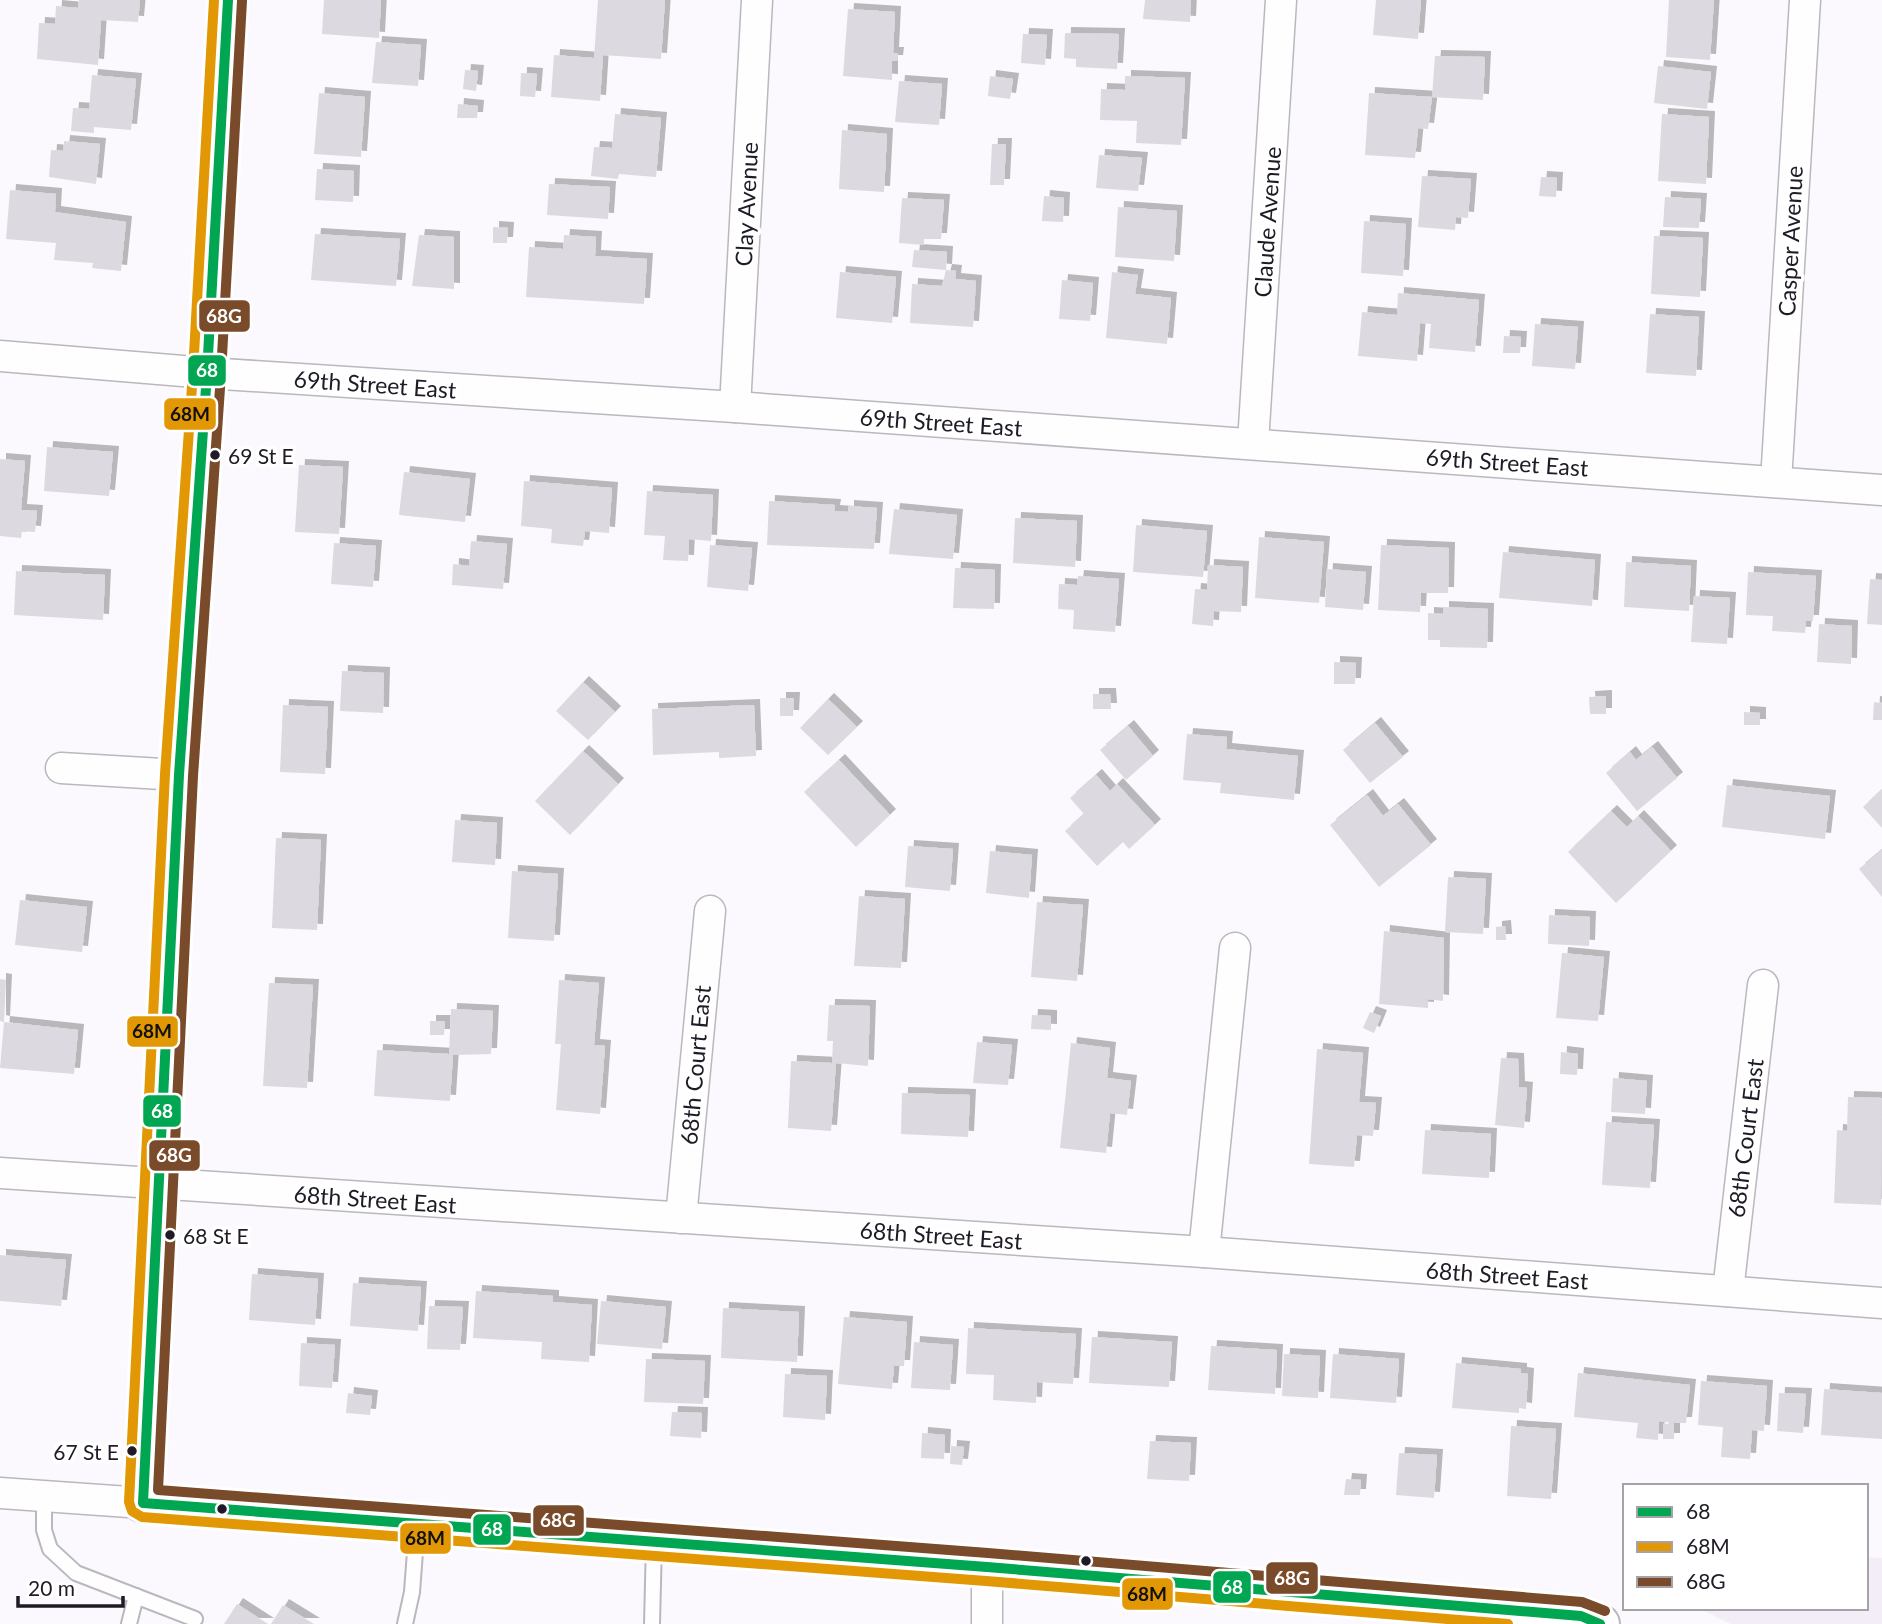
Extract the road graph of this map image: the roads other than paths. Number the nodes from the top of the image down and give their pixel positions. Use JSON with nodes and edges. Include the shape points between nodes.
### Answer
{"nodes":[{"id":1,"x":228,"y":0,"type":"edge"},
{"id":2,"x":757,"y":0,"type":"edge"},
{"id":3,"x":1281,"y":0,"type":"edge"},
{"id":4,"x":1805,"y":0,"type":"edge"},
{"id":5,"x":0,"y":356,"type":"edge"},
{"id":6,"x":207,"y":373,"type":"junction"},
{"id":7,"x":735,"y":407,"type":"junction"},
{"id":8,"x":1253,"y":443,"type":"junction"},
{"id":9,"x":1776,"y":482,"type":"junction"},
{"id":10,"x":1882,"y":489,"type":"edge"},
{"id":11,"x":61,"y":768,"type":"dead end"},
{"id":12,"x":178,"y":775,"type":"junction"},
{"id":13,"x":710,"y":911,"type":"dead end"},
{"id":14,"x":1235,"y":947,"type":"dead end"},
{"id":15,"x":1763,"y":985,"type":"dead end"},
{"id":16,"x":0,"y":1173,"type":"edge"},
{"id":17,"x":157,"y":1185,"type":"junction"},
{"id":18,"x":681,"y":1219,"type":"junction"},
{"id":19,"x":1204,"y":1252,"type":"junction"},
{"id":20,"x":1728,"y":1291,"type":"junction"},
{"id":21,"x":1882,"y":1303,"type":"edge"},
{"id":22,"x":0,"y":1493,"type":"edge"},
{"id":23,"x":44,"y":1496,"type":"junction"},
{"id":24,"x":143,"y":1503,"type":"junction"},
{"id":25,"x":417,"y":1524,"type":"junction"},
{"id":26,"x":654,"y":1542,"type":"junction"},
{"id":27,"x":987,"y":1567,"type":"junction"},
{"id":28,"x":136,"y":1596,"type":"junction"},
{"id":29,"x":195,"y":1619,"type":"dead end"},
{"id":30,"x":129,"y":1624,"type":"edge"},
{"id":31,"x":405,"y":1624,"type":"edge"},
{"id":32,"x":652,"y":1624,"type":"edge"},
{"id":33,"x":987,"y":1624,"type":"edge"},
{"id":34,"x":1600,"y":1624,"type":"edge"}],
"edges":[{"from":1,"to":6,"type":"street"},
{"from":2,"to":7,"type":"street","name":"Clay Avenue"},
{"from":3,"to":8,"type":"street","name":"Claude Avenue"},
{"from":4,"to":9,"type":"street","name":"Casper Avenue"},
{"from":5,"to":6,"type":"street","name":"69th Street East"},
{"from":6,"to":7,"type":"street","name":"69th Street East"},
{"from":6,"to":12,"type":"street"},
{"from":7,"to":8,"type":"street","name":"69th Street East"},
{"from":8,"to":9,"type":"street","name":"69th Street East"},
{"from":9,"to":10,"type":"street","name":"69th Street East"},
{"from":11,"to":12,"type":"street"},
{"from":12,"to":17,"type":"street"},
{"from":13,"to":18,"type":"street","name":"68th Court East"},
{"from":14,"to":19,"type":"street"},
{"from":15,"to":20,"type":"street","name":"68th Court East"},
{"from":16,"to":17,"type":"street","name":"68th Street East"},
{"from":17,"to":18,"type":"street","name":"68th Street East"},
{"from":17,"to":24,"type":"street"},
{"from":18,"to":19,"type":"street","name":"68th Street East"},
{"from":19,"to":20,"type":"street","name":"68th Street East"},
{"from":20,"to":21,"type":"street","name":"68th Street East"},
{"from":22,"to":23,"type":"street"},
{"from":23,"to":24,"type":"street"},
{"from":23,"to":28,"type":"lane","via":[[44,1530],[50,1549],[76,1573]]},
{"from":24,"to":25,"type":"street"},
{"from":25,"to":26,"type":"street"},
{"from":25,"to":31,"type":"lane"},
{"from":26,"to":27,"type":"street"},
{"from":26,"to":32,"type":"lane"},
{"from":27,"to":33,"type":"street"},
{"from":27,"to":34,"type":"street","via":[[1581,1616]]},
{"from":28,"to":29,"type":"lane"},
{"from":28,"to":30,"type":"lane"}]}
